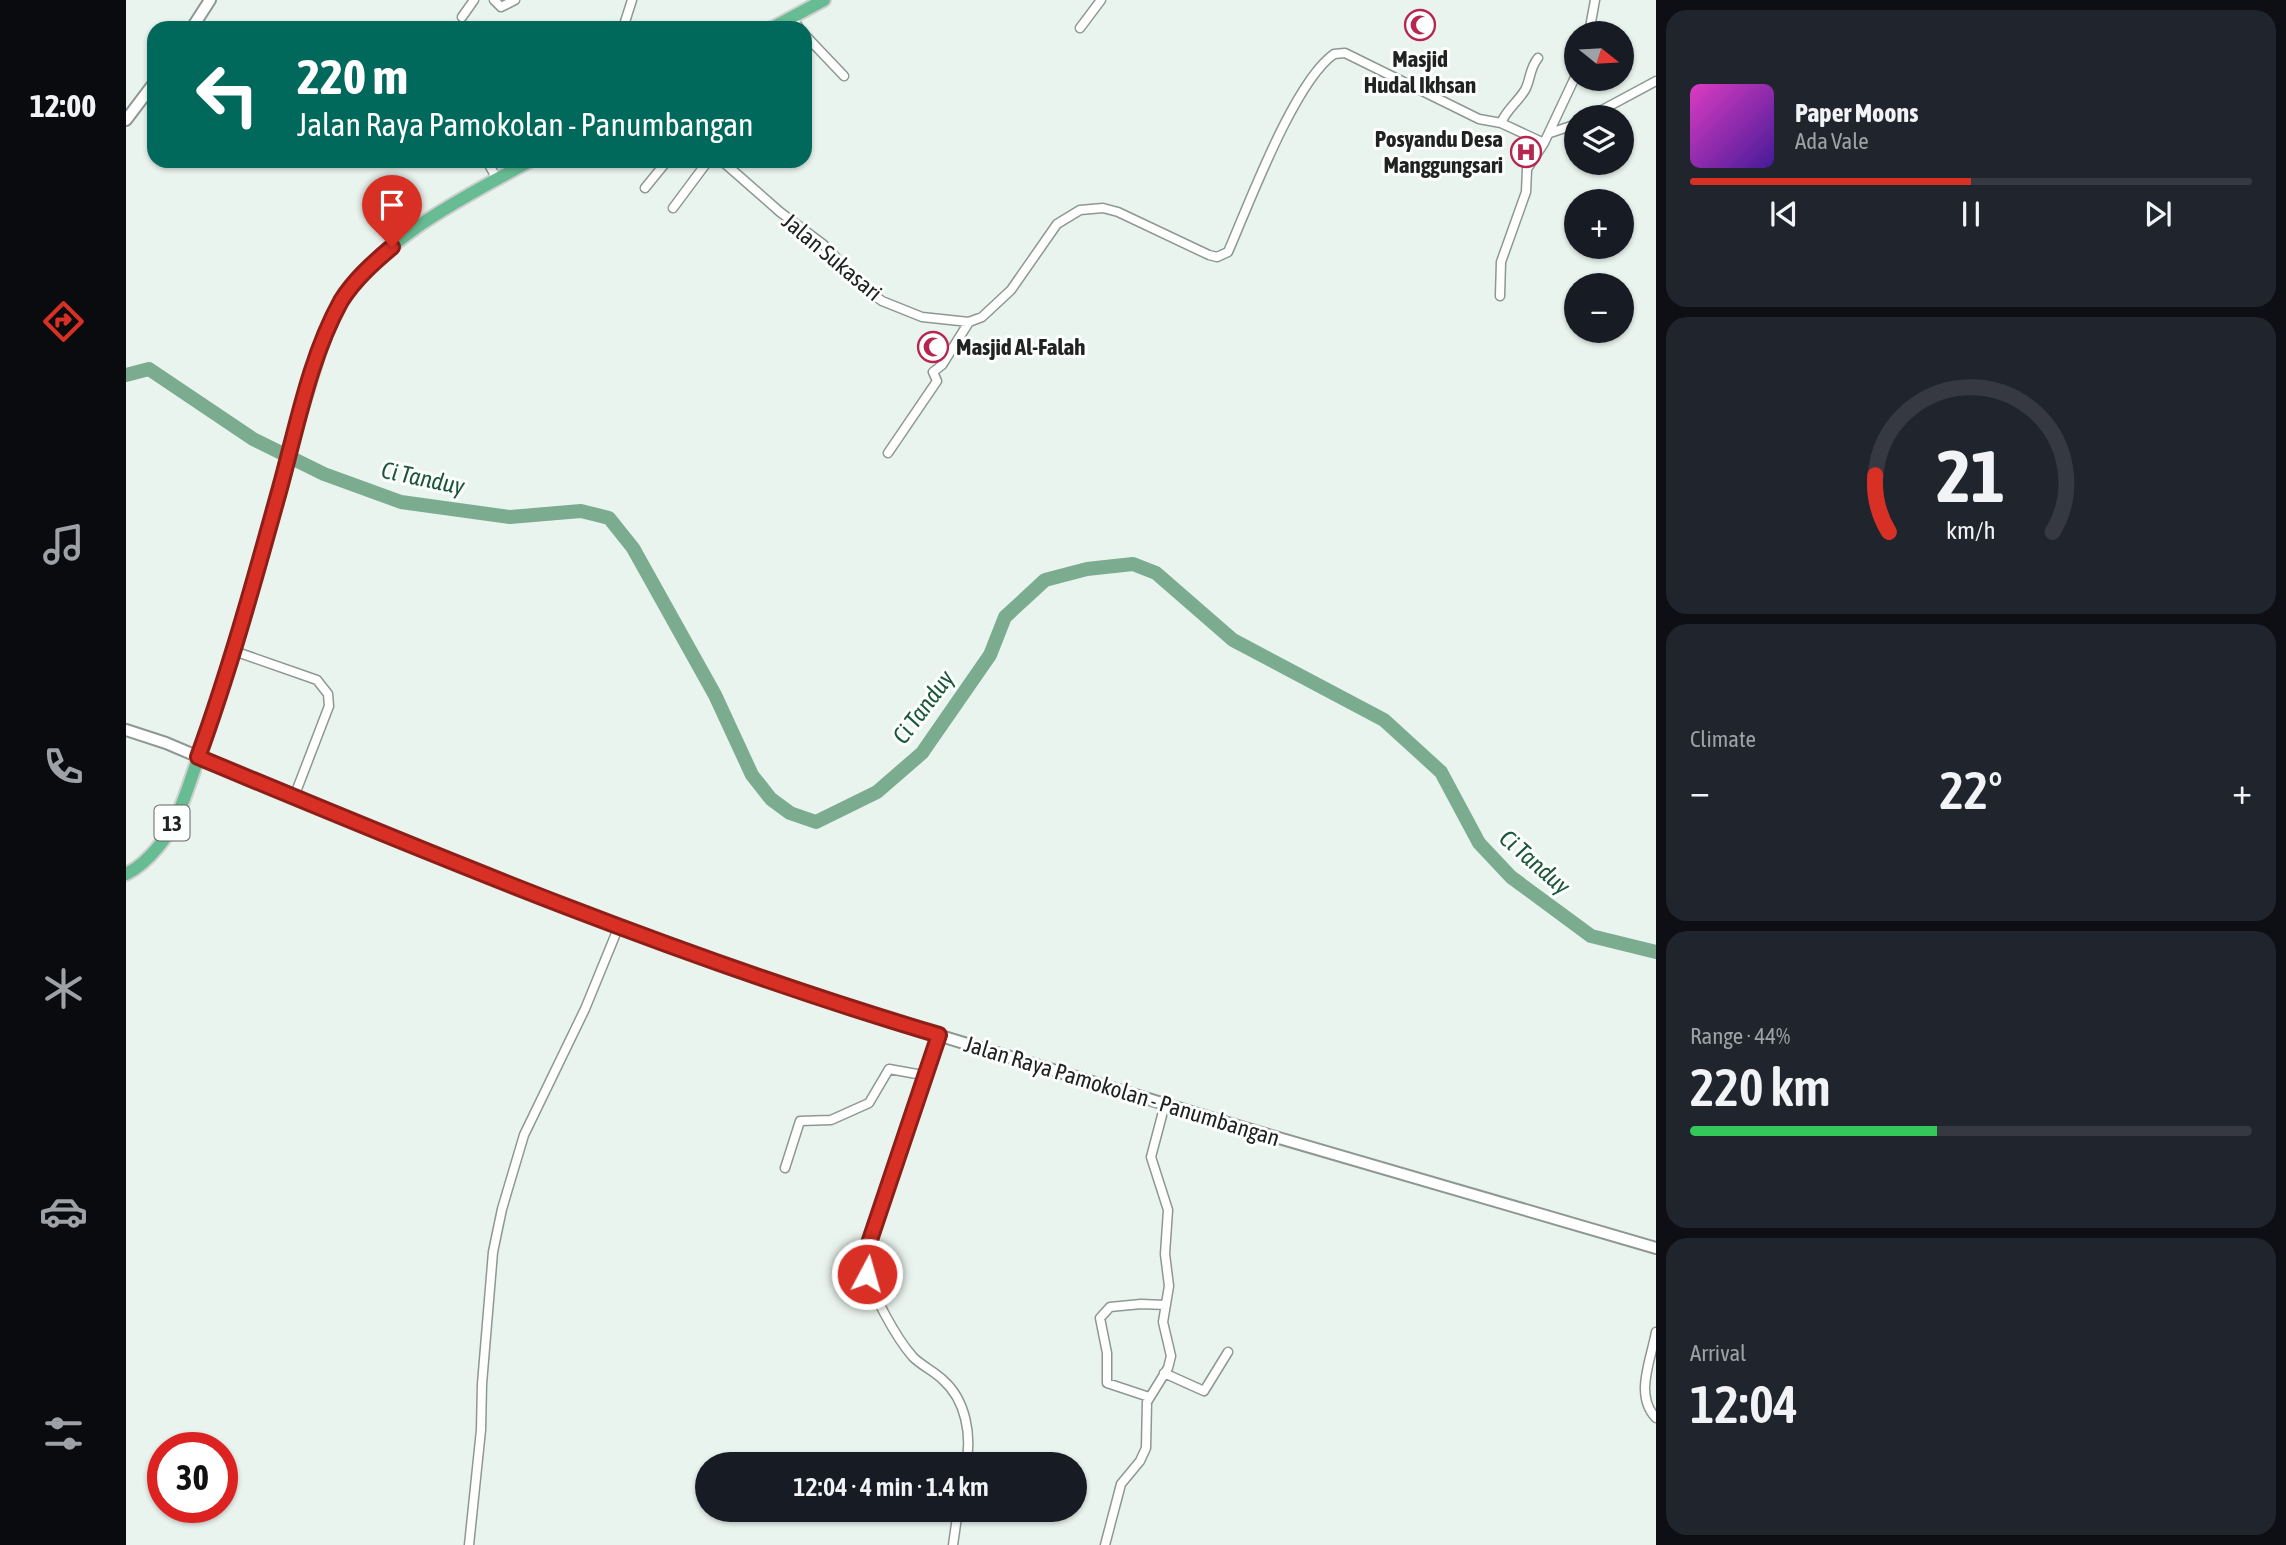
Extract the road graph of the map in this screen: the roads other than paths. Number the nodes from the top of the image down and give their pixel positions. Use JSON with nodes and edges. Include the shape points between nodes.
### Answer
{"nodes":[{"id":1,"x":211,"y":0,"type":"edge"},
{"id":2,"x":474,"y":0,"type":"edge"},
{"id":3,"x":494,"y":0,"type":"edge"},
{"id":4,"x":515,"y":0,"type":"edge"},
{"id":5,"x":632,"y":0,"type":"edge"},
{"id":6,"x":824,"y":0,"type":"edge"},
{"id":7,"x":1101,"y":0,"type":"edge"},
{"id":8,"x":1595,"y":0,"type":"edge"},
{"id":9,"x":462,"y":17,"type":"dead end"},
{"id":10,"x":197,"y":21,"type":"edge"},
{"id":11,"x":625,"y":21,"type":"edge"},
{"id":12,"x":798,"y":21,"type":"edge"},
{"id":13,"x":1591,"y":21,"type":"edge"},
{"id":14,"x":1080,"y":28,"type":"dead end"},
{"id":15,"x":812,"y":42,"type":"edge"},
{"id":16,"x":1538,"y":58,"type":"dead end"},
{"id":17,"x":844,"y":76,"type":"dead end"},
{"id":18,"x":1656,"y":81,"type":"edge"},
{"id":19,"x":1569,"y":91,"type":"edge"},
{"id":20,"x":147,"y":92,"type":"edge"},
{"id":21,"x":1611,"y":105,"type":"edge"},
{"id":22,"x":126,"y":120,"type":"edge"},
{"id":23,"x":1501,"y":123,"type":"junction"},
{"id":24,"x":1564,"y":128,"type":"edge"},
{"id":25,"x":1550,"y":133,"type":"junction"},
{"id":26,"x":1544,"y":143,"type":"junction"},
{"id":27,"x":491,"y":168,"type":"edge"},
{"id":28,"x":517,"y":168,"type":"edge"},
{"id":29,"x":661,"y":168,"type":"edge"},
{"id":30,"x":703,"y":168,"type":"edge"},
{"id":31,"x":730,"y":168,"type":"edge"},
{"id":32,"x":497,"y":179,"type":"junction"},
{"id":33,"x":645,"y":188,"type":"dead end"},
{"id":34,"x":673,"y":208,"type":"dead end"},
{"id":35,"x":1500,"y":296,"type":"dead end"},
{"id":36,"x":969,"y":322,"type":"junction"},
{"id":37,"x":888,"y":453,"type":"dead end"},
{"id":38,"x":234,"y":651,"type":"junction"},
{"id":39,"x":126,"y":730,"type":"edge"},
{"id":40,"x":198,"y":757,"type":"junction"},
{"id":41,"x":294,"y":797,"type":"junction"},
{"id":42,"x":126,"y":874,"type":"edge"},
{"id":43,"x":619,"y":926,"type":"junction"},
{"id":44,"x":939,"y":1035,"type":"junction"},
{"id":45,"x":928,"y":1076,"type":"junction"},
{"id":46,"x":1165,"y":1104,"type":"junction"},
{"id":47,"x":785,"y":1168,"type":"dead end"},
{"id":48,"x":1656,"y":1248,"type":"edge"},
{"id":49,"x":1166,"y":1305,"type":"junction"},
{"id":50,"x":1656,"y":1332,"type":"edge"},
{"id":51,"x":1228,"y":1352,"type":"dead end"},
{"id":52,"x":1164,"y":1373,"type":"junction"},
{"id":53,"x":1149,"y":1397,"type":"junction"},
{"id":54,"x":1656,"y":1418,"type":"edge"},
{"id":55,"x":966,"y":1452,"type":"edge"},
{"id":56,"x":956,"y":1522,"type":"edge"},
{"id":57,"x":469,"y":1545,"type":"edge"},
{"id":58,"x":953,"y":1545,"type":"edge"},
{"id":59,"x":1105,"y":1545,"type":"edge"}],
"edges":[{"from":1,"to":10,"type":"main road"},
{"from":2,"to":9,"type":"street"},
{"from":3,"to":4,"type":"street","via":[[501,7]]},
{"from":5,"to":11,"type":"street"},
{"from":6,"to":12,"type":"highway"},
{"from":7,"to":14,"type":"street"},
{"from":8,"to":13,"type":"street"},
{"from":15,"to":17,"type":"street"},
{"from":16,"to":23,"type":"street","via":[[1525,89]]},
{"from":18,"to":21,"type":"street"},
{"from":19,"to":25,"type":"street"},
{"from":20,"to":22,"type":"main road"},
{"from":23,"to":26,"type":"street"},
{"from":23,"to":36,"type":"street","via":[[1479,119],[1345,53],[1334,54],[1316,72],[1281,131],[1223,255],[1209,255],[1118,212],[1080,210],[1058,224],[1011,290],[982,317]]},
{"from":24,"to":25,"type":"street"},
{"from":25,"to":26,"type":"street"},
{"from":26,"to":35,"type":"street","via":[[1527,169],[1526,192],[1501,262]]},
{"from":27,"to":32,"type":"street"},
{"from":28,"to":32,"type":"highway","number":"13"},
{"from":29,"to":33,"type":"street"},
{"from":30,"to":34,"type":"street"},
{"from":31,"to":36,"type":"street","name":"Jalan Sukasari","via":[[824,245],[882,301],[922,317]]},
{"from":32,"to":38,"type":"highway","number":"13","via":[[431,216],[358,279],[342,300],[294,431]]},
{"from":36,"to":37,"type":"street","via":[[933,372],[937,381]]},
{"from":38,"to":40,"type":"highway","number":"13"},
{"from":38,"to":41,"type":"street","via":[[317,680],[328,694],[329,706]]},
{"from":39,"to":40,"type":"main road","name":"Jalan Raya Pamokolan - Panumbangan"},
{"from":40,"to":41,"type":"main road","name":"Jalan Raya Pamokolan - Panumbangan"},
{"from":40,"to":42,"type":"highway","number":"13","via":[[178,812],[159,846]]},
{"from":41,"to":43,"type":"main road","name":"Jalan Raya Pamokolan - Panumbangan"},
{"from":43,"to":44,"type":"main road","name":"Jalan Raya Pamokolan - Panumbangan","via":[[728,968]]},
{"from":43,"to":57,"type":"street","via":[[524,1135],[502,1209],[493,1252]]},
{"from":44,"to":45,"type":"street"},
{"from":44,"to":46,"type":"main road","name":"Jalan Raya Pamokolan - Panumbangan"},
{"from":45,"to":47,"type":"street","via":[[889,1069],[869,1103],[831,1120],[800,1121]]},
{"from":45,"to":55,"type":"street","via":[[870,1240],[866,1264],[874,1290],[904,1345],[955,1395],[967,1427]]},
{"from":46,"to":48,"type":"main road","name":"Jalan Raya Pamokolan - Panumbangan"},
{"from":46,"to":49,"type":"street","via":[[1150,1157],[1168,1210]]},
{"from":49,"to":52,"type":"street","via":[[1163,1322],[1171,1356]]},
{"from":49,"to":53,"type":"street","via":[[1110,1307],[1100,1318],[1107,1383]]},
{"from":50,"to":54,"type":"street","via":[[1644,1397],[1646,1408]]},
{"from":51,"to":52,"type":"street","via":[[1204,1391]]},
{"from":52,"to":53,"type":"street"},
{"from":53,"to":59,"type":"street","via":[[1146,1448],[1121,1484]]},
{"from":56,"to":58,"type":"street"}]}
